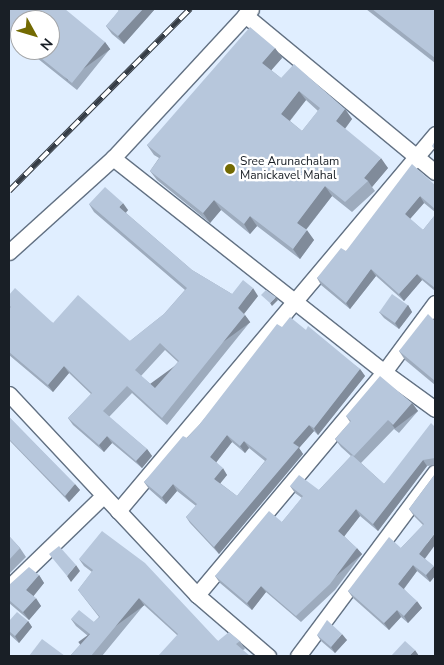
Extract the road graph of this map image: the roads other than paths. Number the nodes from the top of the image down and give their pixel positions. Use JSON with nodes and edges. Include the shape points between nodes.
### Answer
{"nodes":[{"id":1,"x":248,"y":12,"type":"edge"},
{"id":2,"x":435,"y":134,"type":"edge"},
{"id":3,"x":416,"y":156,"type":"junction"},
{"id":4,"x":113,"y":158,"type":"junction"},
{"id":5,"x":435,"y":172,"type":"edge"},
{"id":6,"x":9,"y":252,"type":"edge"},
{"id":7,"x":295,"y":298,"type":"junction"},
{"id":8,"x":435,"y":303,"type":"edge"},
{"id":9,"x":384,"y":372,"type":"junction"},
{"id":10,"x":9,"y":394,"type":"edge"},
{"id":11,"x":435,"y":409,"type":"edge"},
{"id":12,"x":435,"y":472,"type":"edge"},
{"id":13,"x":103,"y":496,"type":"junction"},
{"id":14,"x":118,"y":511,"type":"junction"},
{"id":15,"x":9,"y":587,"type":"edge"},
{"id":16,"x":197,"y":595,"type":"junction"},
{"id":17,"x":268,"y":656,"type":"edge"},
{"id":18,"x":298,"y":656,"type":"edge"}],
"edges":[{"from":1,"to":3,"type":"street"},
{"from":1,"to":4,"type":"street"},
{"from":2,"to":3,"type":"street"},
{"from":3,"to":5,"type":"street"},
{"from":3,"to":7,"type":"street"},
{"from":4,"to":6,"type":"street"},
{"from":4,"to":7,"type":"street"},
{"from":7,"to":9,"type":"street"},
{"from":7,"to":14,"type":"street"},
{"from":8,"to":9,"type":"street"},
{"from":9,"to":11,"type":"street"},
{"from":9,"to":16,"type":"street"},
{"from":10,"to":13,"type":"street"},
{"from":12,"to":18,"type":"street"},
{"from":13,"to":14,"type":"street"},
{"from":13,"to":15,"type":"street"},
{"from":14,"to":16,"type":"street"},
{"from":16,"to":17,"type":"street"}]}
